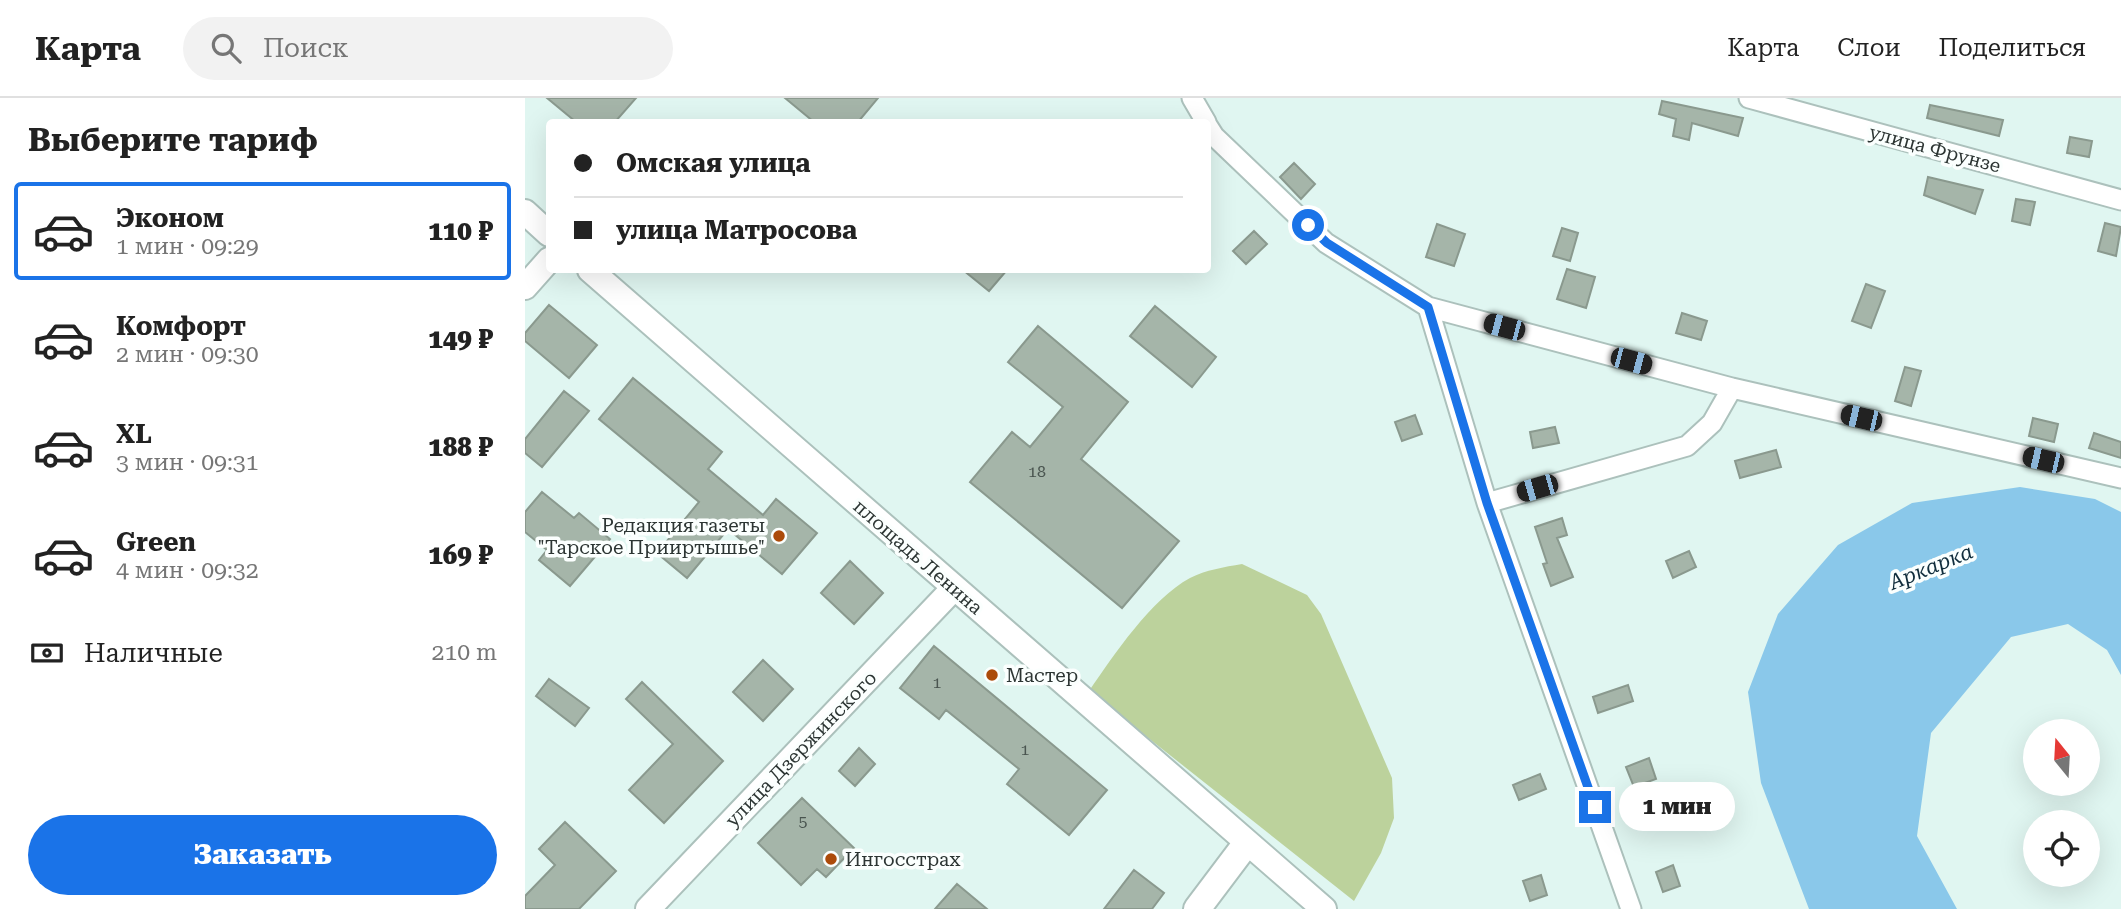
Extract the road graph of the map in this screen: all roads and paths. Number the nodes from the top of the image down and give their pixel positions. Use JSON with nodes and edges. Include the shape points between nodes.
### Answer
{"nodes":[{"id":1,"x":1192,"y":98,"type":"edge"},
{"id":2,"x":1749,"y":98,"type":"edge"},
{"id":3,"x":1204,"y":119,"type":"edge"},
{"id":4,"x":1211,"y":131,"type":"edge"},
{"id":5,"x":2121,"y":200,"type":"edge"},
{"id":6,"x":525,"y":212,"type":"edge"},
{"id":7,"x":546,"y":231,"type":"edge"},
{"id":8,"x":546,"y":263,"type":"edge"},
{"id":9,"x":593,"y":273,"type":"edge"},
{"id":10,"x":525,"y":286,"type":"edge"},
{"id":11,"x":1428,"y":307,"type":"junction"},
{"id":12,"x":1732,"y":388,"type":"junction"},
{"id":13,"x":2121,"y":478,"type":"edge"},
{"id":14,"x":1487,"y":503,"type":"junction"},
{"id":15,"x":954,"y":588,"type":"junction"},
{"id":16,"x":1246,"y":844,"type":"junction"},
{"id":17,"x":648,"y":909,"type":"edge"},
{"id":18,"x":1196,"y":909,"type":"edge"},
{"id":19,"x":1324,"y":909,"type":"edge"},
{"id":20,"x":1631,"y":909,"type":"edge"}],
"edges":[{"from":1,"to":3,"type":"street"},
{"from":2,"to":5,"type":"street","name":"улица Фрунзе"},
{"from":4,"to":11,"type":"street","via":[[1327,243]]},
{"from":6,"to":7,"type":"street"},
{"from":8,"to":10,"type":"street"},
{"from":9,"to":15,"type":"street","name":"площадь Ленина"},
{"from":11,"to":12,"type":"street"},
{"from":11,"to":14,"type":"street"},
{"from":12,"to":13,"type":"street"},
{"from":12,"to":14,"type":"street","via":[[1711,423],[1687,446]]},
{"from":14,"to":20,"type":"street"},
{"from":15,"to":16,"type":"street","name":"площадь Ленина"},
{"from":15,"to":17,"type":"street","name":"улица Дзержинского"},
{"from":16,"to":18,"type":"main road"},
{"from":16,"to":19,"type":"street","name":"площадь Ленина"}]}
